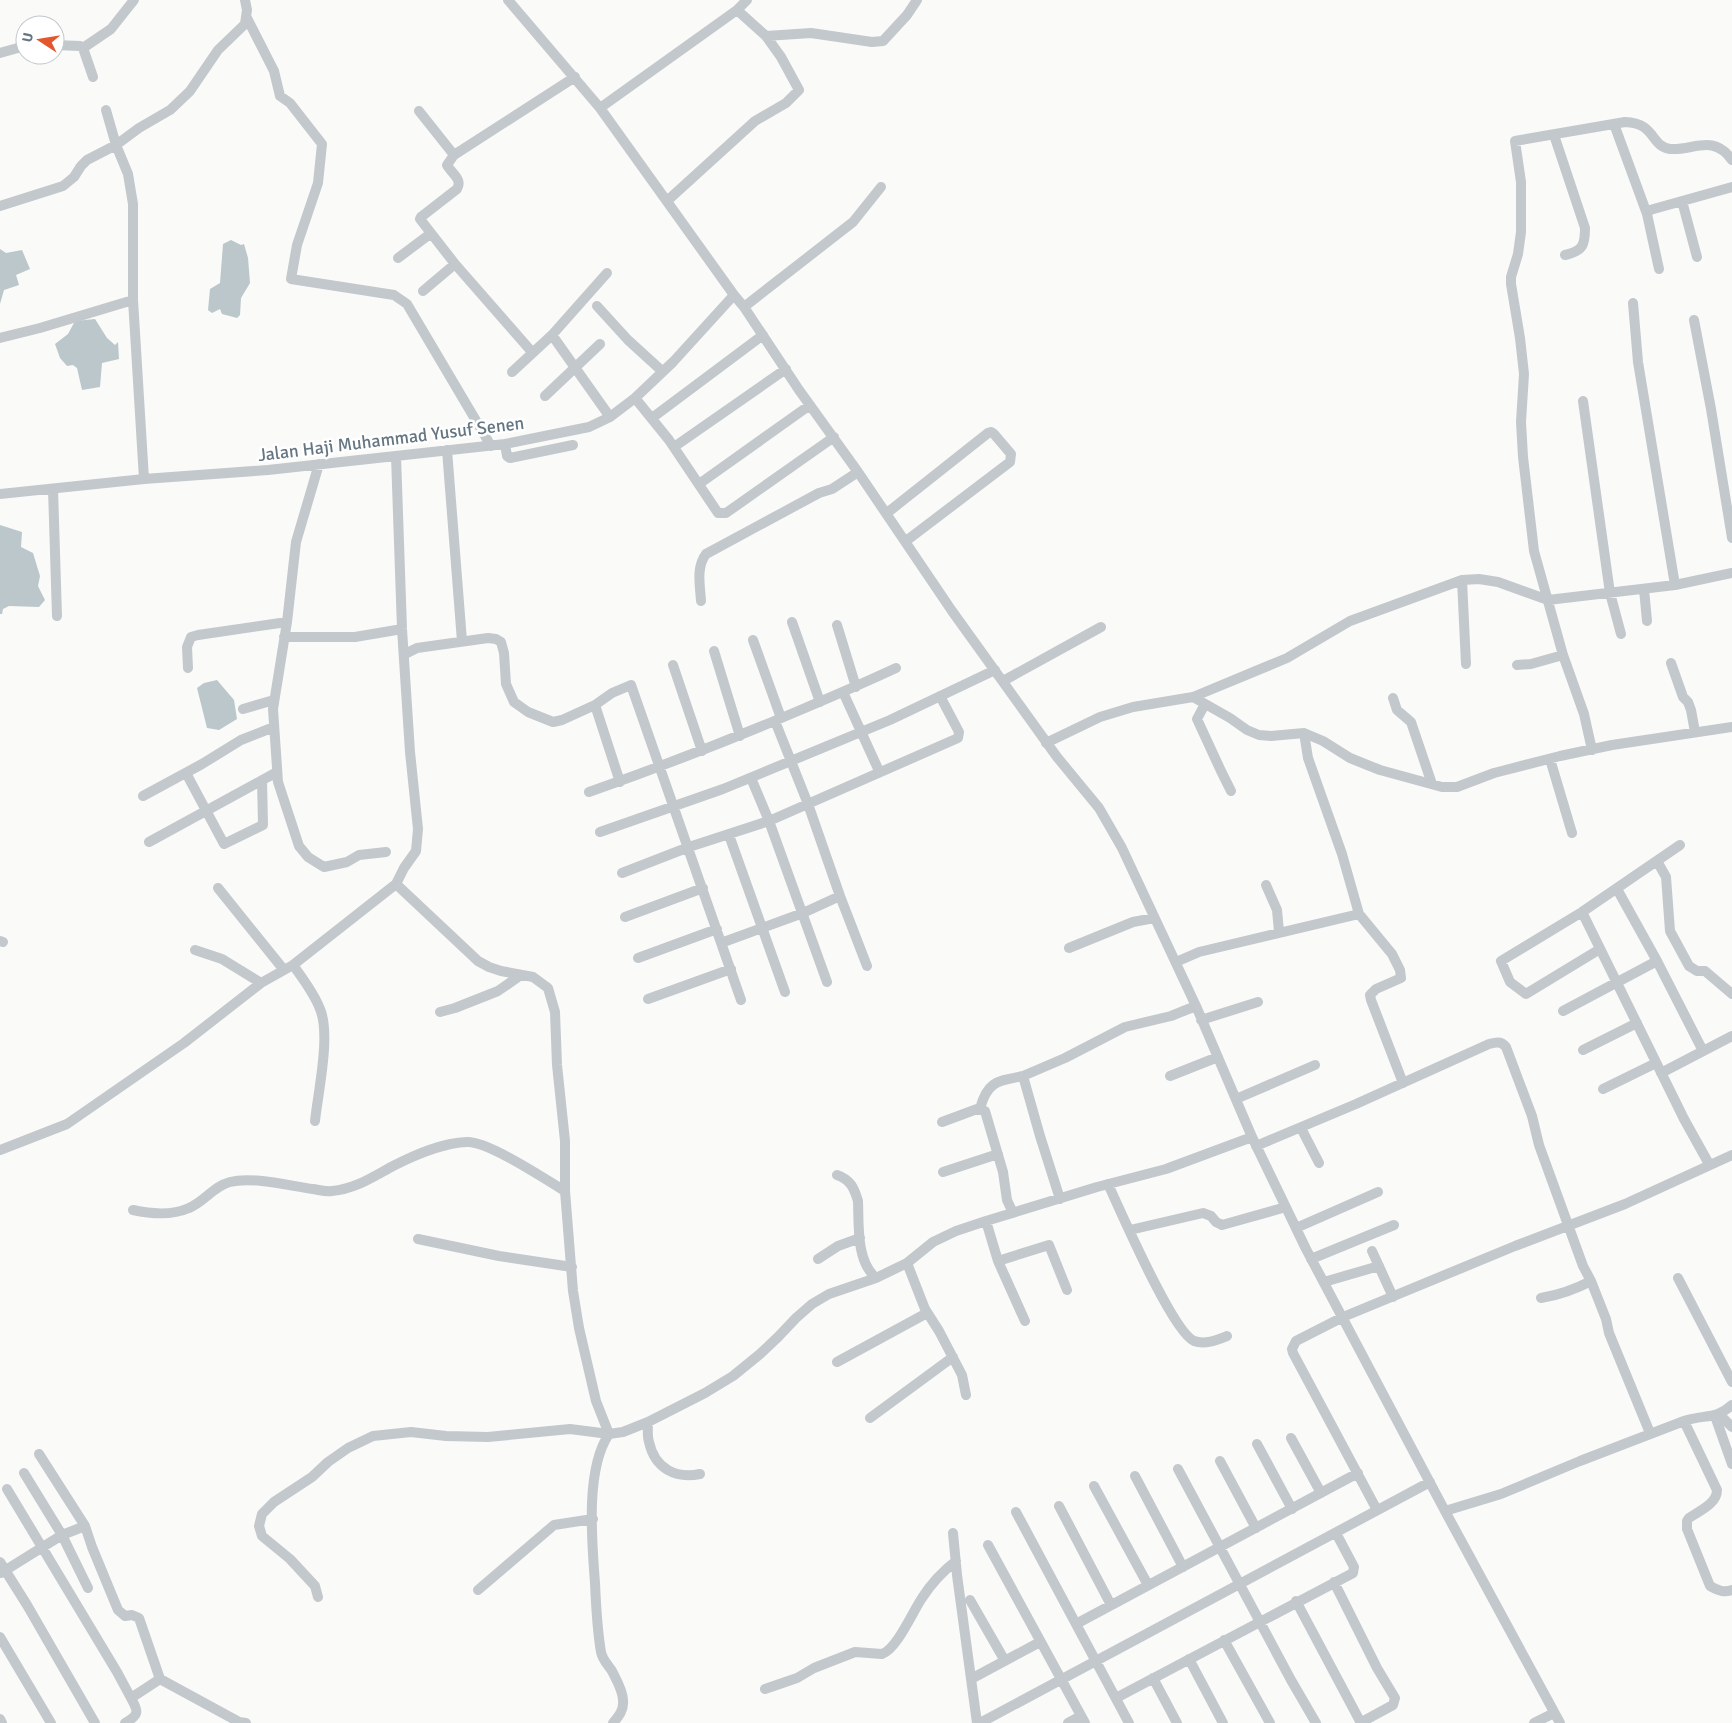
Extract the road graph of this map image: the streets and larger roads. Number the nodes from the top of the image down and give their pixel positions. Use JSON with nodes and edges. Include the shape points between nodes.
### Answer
{"nodes":[{"id":1,"x":134,"y":0,"type":"edge"},
{"id":2,"x":245,"y":0,"type":"edge"},
{"id":3,"x":508,"y":0,"type":"edge"},
{"id":4,"x":747,"y":0,"type":"edge"},
{"id":5,"x":917,"y":0,"type":"edge"},
{"id":6,"x":738,"y":10,"type":"junction"},
{"id":7,"x":247,"y":18,"type":"junction"},
{"id":8,"x":766,"y":36,"type":"junction"},
{"id":9,"x":65,"y":45,"type":"edge"},
{"id":10,"x":84,"y":48,"type":"junction"},
{"id":11,"x":15,"y":49,"type":"edge"},
{"id":12,"x":0,"y":53,"type":"edge"},
{"id":13,"x":92,"y":77,"type":"dead end"},
{"id":14,"x":575,"y":77,"type":"junction"},
{"id":15,"x":600,"y":108,"type":"junction"},
{"id":16,"x":106,"y":110,"type":"dead end"},
{"id":17,"x":420,"y":111,"type":"dead end"},
{"id":18,"x":1614,"y":124,"type":"junction"},
{"id":19,"x":1554,"y":135,"type":"junction"},
{"id":20,"x":116,"y":145,"type":"junction"},
{"id":21,"x":454,"y":155,"type":"junction"},
{"id":22,"x":1732,"y":160,"type":"edge"},
{"id":23,"x":881,"y":187,"type":"dead end"},
{"id":24,"x":1732,"y":188,"type":"edge"},
{"id":25,"x":668,"y":201,"type":"junction"},
{"id":26,"x":1682,"y":201,"type":"junction"},
{"id":27,"x":0,"y":206,"type":"edge"},
{"id":28,"x":1647,"y":214,"type":"junction"},
{"id":29,"x":430,"y":234,"type":"junction"},
{"id":30,"x":1566,"y":255,"type":"dead end"},
{"id":31,"x":1697,"y":257,"type":"dead end"},
{"id":32,"x":398,"y":258,"type":"dead end"},
{"id":33,"x":455,"y":264,"type":"junction"},
{"id":34,"x":1660,"y":269,"type":"dead end"},
{"id":35,"x":607,"y":272,"type":"dead end"},
{"id":36,"x":423,"y":291,"type":"dead end"},
{"id":37,"x":734,"y":295,"type":"junction"},
{"id":38,"x":133,"y":300,"type":"junction"},
{"id":39,"x":1634,"y":303,"type":"dead end"},
{"id":40,"x":597,"y":306,"type":"dead end"},
{"id":41,"x":744,"y":307,"type":"junction"},
{"id":42,"x":1694,"y":320,"type":"dead end"},
{"id":43,"x":552,"y":335,"type":"junction"},
{"id":44,"x":763,"y":335,"type":"junction"},
{"id":45,"x":0,"y":338,"type":"edge"},
{"id":46,"x":600,"y":344,"type":"dead end"},
{"id":47,"x":532,"y":352,"type":"junction"},
{"id":48,"x":575,"y":369,"type":"junction"},
{"id":49,"x":786,"y":369,"type":"junction"},
{"id":50,"x":662,"y":371,"type":"junction"},
{"id":51,"x":512,"y":372,"type":"dead end"},
{"id":52,"x":545,"y":396,"type":"dead end"},
{"id":53,"x":635,"y":398,"type":"junction"},
{"id":54,"x":1583,"y":401,"type":"dead end"},
{"id":55,"x":810,"y":405,"type":"junction"},
{"id":56,"x":610,"y":417,"type":"junction"},
{"id":57,"x":652,"y":418,"type":"junction"},
{"id":58,"x":834,"y":438,"type":"junction"},
{"id":59,"x":505,"y":444,"type":"junction"},
{"id":60,"x":573,"y":445,"type":"dead end"},
{"id":61,"x":491,"y":446,"type":"junction"},
{"id":62,"x":674,"y":447,"type":"junction"},
{"id":63,"x":447,"y":450,"type":"junction"},
{"id":64,"x":396,"y":456,"type":"junction"},
{"id":65,"x":319,"y":464,"type":"junction"},
{"id":66,"x":858,"y":472,"type":"junction"},
{"id":67,"x":144,"y":479,"type":"junction"},
{"id":68,"x":699,"y":484,"type":"junction"},
{"id":69,"x":53,"y":489,"type":"junction"},
{"id":70,"x":0,"y":494,"type":"edge"},
{"id":71,"x":887,"y":513,"type":"junction"},
{"id":72,"x":1732,"y":538,"type":"edge"},
{"id":73,"x":906,"y":541,"type":"junction"},
{"id":74,"x":1732,"y":573,"type":"edge"},
{"id":75,"x":1462,"y":580,"type":"junction"},
{"id":76,"x":1675,"y":585,"type":"junction"},
{"id":77,"x":1644,"y":589,"type":"junction"},
{"id":78,"x":1610,"y":593,"type":"junction"},
{"id":79,"x":1548,"y":600,"type":"junction"},
{"id":80,"x":701,"y":601,"type":"dead end"},
{"id":81,"x":57,"y":616,"type":"dead end"},
{"id":82,"x":1648,"y":621,"type":"dead end"},
{"id":83,"x":287,"y":622,"type":"junction"},
{"id":84,"x":792,"y":622,"type":"dead end"},
{"id":85,"x":837,"y":625,"type":"dead end"},
{"id":86,"x":1100,"y":627,"type":"dead end"},
{"id":87,"x":402,"y":629,"type":"junction"},
{"id":88,"x":1621,"y":634,"type":"dead end"},
{"id":89,"x":284,"y":637,"type":"junction"},
{"id":90,"x":753,"y":640,"type":"dead end"},
{"id":91,"x":462,"y":642,"type":"junction"},
{"id":92,"x":714,"y":651,"type":"dead end"},
{"id":93,"x":404,"y":654,"type":"junction"},
{"id":94,"x":1564,"y":655,"type":"junction"},
{"id":95,"x":1671,"y":663,"type":"dead end"},
{"id":96,"x":1466,"y":664,"type":"dead end"},
{"id":97,"x":673,"y":665,"type":"dead end"},
{"id":98,"x":1517,"y":666,"type":"dead end"},
{"id":99,"x":188,"y":668,"type":"dead end"},
{"id":100,"x":896,"y":668,"type":"dead end"},
{"id":101,"x":995,"y":670,"type":"junction"},
{"id":102,"x":1003,"y":681,"type":"junction"},
{"id":103,"x":856,"y":687,"type":"junction"},
{"id":104,"x":843,"y":692,"type":"junction"},
{"id":105,"x":940,"y":696,"type":"junction"},
{"id":106,"x":1193,"y":697,"type":"junction"},
{"id":107,"x":1393,"y":698,"type":"dead end"},
{"id":108,"x":274,"y":700,"type":"junction"},
{"id":109,"x":820,"y":702,"type":"junction"},
{"id":110,"x":1204,"y":704,"type":"junction"},
{"id":111,"x":595,"y":705,"type":"junction"},
{"id":112,"x":244,"y":709,"type":"dead end"},
{"id":113,"x":778,"y":720,"type":"junction"},
{"id":114,"x":274,"y":727,"type":"junction"},
{"id":115,"x":1732,"y":727,"type":"edge"},
{"id":116,"x":860,"y":732,"type":"junction"},
{"id":117,"x":1696,"y":732,"type":"junction"},
{"id":118,"x":1304,"y":733,"type":"junction"},
{"id":119,"x":740,"y":736,"type":"junction"},
{"id":120,"x":1046,"y":743,"type":"junction"},
{"id":121,"x":1592,"y":750,"type":"junction"},
{"id":122,"x":702,"y":751,"type":"junction"},
{"id":123,"x":1550,"y":758,"type":"junction"},
{"id":124,"x":791,"y":761,"type":"junction"},
{"id":125,"x":661,"y":767,"type":"junction"},
{"id":126,"x":879,"y":771,"type":"junction"},
{"id":127,"x":277,"y":772,"type":"junction"},
{"id":128,"x":186,"y":773,"type":"junction"},
{"id":129,"x":751,"y":778,"type":"junction"},
{"id":130,"x":262,"y":780,"type":"junction"},
{"id":131,"x":620,"y":782,"type":"junction"},
{"id":132,"x":1432,"y":784,"type":"junction"},
{"id":133,"x":1232,"y":790,"type":"dead end"},
{"id":134,"x":590,"y":792,"type":"dead end"},
{"id":135,"x":143,"y":796,"type":"dead end"},
{"id":136,"x":808,"y":804,"type":"junction"},
{"id":137,"x":675,"y":806,"type":"junction"},
{"id":138,"x":205,"y":811,"type":"junction"},
{"id":139,"x":769,"y":821,"type":"junction"},
{"id":140,"x":600,"y":832,"type":"dead end"},
{"id":141,"x":1572,"y":833,"type":"dead end"},
{"id":142,"x":729,"y":835,"type":"junction"},
{"id":143,"x":149,"y":842,"type":"dead end"},
{"id":144,"x":1680,"y":845,"type":"dead end"},
{"id":145,"x":689,"y":847,"type":"junction"},
{"id":146,"x":386,"y":852,"type":"dead end"},
{"id":147,"x":1657,"y":861,"type":"junction"},
{"id":148,"x":622,"y":873,"type":"dead end"},
{"id":149,"x":396,"y":884,"type":"junction"},
{"id":150,"x":1266,"y":885,"type":"dead end"},
{"id":151,"x":218,"y":888,"type":"dead end"},
{"id":152,"x":703,"y":888,"type":"junction"},
{"id":153,"x":1617,"y":888,"type":"junction"},
{"id":154,"x":840,"y":896,"type":"junction"},
{"id":155,"x":1582,"y":912,"type":"junction"},
{"id":156,"x":803,"y":913,"type":"junction"},
{"id":157,"x":1359,"y":914,"type":"junction"},
{"id":158,"x":625,"y":917,"type":"dead end"},
{"id":159,"x":1154,"y":918,"type":"junction"},
{"id":160,"x":763,"y":928,"type":"junction"},
{"id":161,"x":717,"y":929,"type":"junction"},
{"id":162,"x":1278,"y":932,"type":"junction"},
{"id":163,"x":722,"y":943,"type":"junction"},
{"id":164,"x":1069,"y":948,"type":"dead end"},
{"id":165,"x":1600,"y":949,"type":"junction"},
{"id":166,"x":195,"y":950,"type":"dead end"},
{"id":167,"x":638,"y":958,"type":"dead end"},
{"id":168,"x":1658,"y":960,"type":"junction"},
{"id":169,"x":1176,"y":962,"type":"junction"},
{"id":170,"x":867,"y":966,"type":"dead end"},
{"id":171,"x":289,"y":968,"type":"junction"},
{"id":172,"x":731,"y":969,"type":"junction"},
{"id":173,"x":521,"y":975,"type":"junction"},
{"id":174,"x":827,"y":982,"type":"dead end"},
{"id":175,"x":1617,"y":982,"type":"junction"},
{"id":176,"x":261,"y":983,"type":"junction"},
{"id":177,"x":784,"y":992,"type":"dead end"},
{"id":178,"x":1732,"y":994,"type":"edge"},
{"id":179,"x":648,"y":999,"type":"dead end"},
{"id":180,"x":741,"y":1000,"type":"dead end"},
{"id":181,"x":1258,"y":1002,"type":"dead end"},
{"id":182,"x":1196,"y":1006,"type":"junction"},
{"id":183,"x":1563,"y":1011,"type":"dead end"},
{"id":184,"x":440,"y":1012,"type":"dead end"},
{"id":185,"x":1201,"y":1020,"type":"junction"},
{"id":186,"x":1637,"y":1023,"type":"junction"},
{"id":187,"x":1732,"y":1036,"type":"edge"},
{"id":188,"x":1583,"y":1050,"type":"dead end"},
{"id":189,"x":1703,"y":1051,"type":"junction"},
{"id":190,"x":1218,"y":1057,"type":"junction"},
{"id":191,"x":1656,"y":1062,"type":"junction"},
{"id":192,"x":1315,"y":1065,"type":"dead end"},
{"id":193,"x":1661,"y":1072,"type":"junction"},
{"id":194,"x":1023,"y":1076,"type":"junction"},
{"id":195,"x":1170,"y":1076,"type":"dead end"},
{"id":196,"x":1403,"y":1083,"type":"junction"},
{"id":197,"x":1603,"y":1089,"type":"dead end"},
{"id":198,"x":1236,"y":1099,"type":"junction"},
{"id":199,"x":980,"y":1109,"type":"junction"},
{"id":200,"x":315,"y":1121,"type":"dead end"},
{"id":201,"x":942,"y":1122,"type":"dead end"},
{"id":202,"x":1301,"y":1128,"type":"junction"},
{"id":203,"x":1254,"y":1142,"type":"junction"},
{"id":204,"x":0,"y":1150,"type":"edge"},
{"id":205,"x":998,"y":1154,"type":"junction"},
{"id":206,"x":1732,"y":1155,"type":"edge"},
{"id":207,"x":1319,"y":1163,"type":"dead end"},
{"id":208,"x":1709,"y":1164,"type":"junction"},
{"id":209,"x":943,"y":1172,"type":"dead end"},
{"id":210,"x":838,"y":1175,"type":"dead end"},
{"id":211,"x":1108,"y":1184,"type":"junction"},
{"id":212,"x":565,"y":1191,"type":"junction"},
{"id":213,"x":1378,"y":1192,"type":"dead end"},
{"id":214,"x":1060,"y":1199,"type":"junction"},
{"id":215,"x":1286,"y":1207,"type":"junction"},
{"id":216,"x":133,"y":1210,"type":"dead end"},
{"id":217,"x":1013,"y":1214,"type":"junction"},
{"id":218,"x":986,"y":1221,"type":"junction"},
{"id":219,"x":1569,"y":1224,"type":"junction"},
{"id":220,"x":1394,"y":1225,"type":"dead end"},
{"id":221,"x":1296,"y":1228,"type":"junction"},
{"id":222,"x":1130,"y":1230,"type":"junction"},
{"id":223,"x":860,"y":1238,"type":"junction"},
{"id":224,"x":418,"y":1239,"type":"dead end"},
{"id":225,"x":1372,"y":1251,"type":"dead end"},
{"id":226,"x":1311,"y":1258,"type":"junction"},
{"id":227,"x":818,"y":1259,"type":"dead end"},
{"id":228,"x":998,"y":1261,"type":"junction"},
{"id":229,"x":907,"y":1263,"type":"junction"},
{"id":230,"x":1379,"y":1266,"type":"junction"},
{"id":231,"x":572,"y":1267,"type":"junction"},
{"id":232,"x":876,"y":1278,"type":"junction"},
{"id":233,"x":1678,"y":1278,"type":"dead end"},
{"id":234,"x":1591,"y":1281,"type":"junction"},
{"id":235,"x":1324,"y":1282,"type":"junction"},
{"id":236,"x":1067,"y":1290,"type":"dead end"},
{"id":237,"x":1393,"y":1297,"type":"junction"},
{"id":238,"x":1541,"y":1298,"type":"dead end"},
{"id":239,"x":927,"y":1313,"type":"junction"},
{"id":240,"x":1343,"y":1317,"type":"junction"},
{"id":241,"x":1024,"y":1321,"type":"dead end"},
{"id":242,"x":1227,"y":1336,"type":"dead end"},
{"id":243,"x":953,"y":1357,"type":"junction"},
{"id":244,"x":837,"y":1362,"type":"dead end"},
{"id":245,"x":1732,"y":1382,"type":"edge"},
{"id":246,"x":966,"y":1395,"type":"dead end"},
{"id":247,"x":1732,"y":1405,"type":"edge"},
{"id":248,"x":1718,"y":1415,"type":"junction"},
{"id":249,"x":870,"y":1418,"type":"dead end"},
{"id":250,"x":1684,"y":1421,"type":"junction"},
{"id":251,"x":648,"y":1422,"type":"junction"},
{"id":252,"x":1732,"y":1427,"type":"edge"},
{"id":253,"x":1650,"y":1433,"type":"junction"},
{"id":254,"x":609,"y":1434,"type":"junction"},
{"id":255,"x":1291,"y":1438,"type":"dead end"},
{"id":256,"x":1257,"y":1444,"type":"dead end"},
{"id":257,"x":39,"y":1454,"type":"dead end"},
{"id":258,"x":1220,"y":1461,"type":"dead end"},
{"id":259,"x":1732,"y":1464,"type":"edge"},
{"id":260,"x":1178,"y":1469,"type":"dead end"},
{"id":261,"x":24,"y":1472,"type":"dead end"},
{"id":262,"x":1358,"y":1473,"type":"junction"},
{"id":263,"x":700,"y":1474,"type":"dead end"},
{"id":264,"x":1136,"y":1476,"type":"dead end"},
{"id":265,"x":1430,"y":1482,"type":"junction"},
{"id":266,"x":1094,"y":1486,"type":"dead end"},
{"id":267,"x":7,"y":1489,"type":"dead end"},
{"id":268,"x":1321,"y":1493,"type":"junction"},
{"id":269,"x":1059,"y":1506,"type":"dead end"},
{"id":270,"x":1292,"y":1509,"type":"junction"},
{"id":271,"x":1378,"y":1510,"type":"junction"},
{"id":272,"x":1445,"y":1511,"type":"junction"},
{"id":273,"x":1016,"y":1512,"type":"dead end"},
{"id":274,"x":593,"y":1519,"type":"junction"},
{"id":275,"x":85,"y":1526,"type":"junction"},
{"id":276,"x":1256,"y":1528,"type":"junction"},
{"id":277,"x":953,"y":1533,"type":"dead end"},
{"id":278,"x":1336,"y":1533,"type":"junction"},
{"id":279,"x":62,"y":1535,"type":"junction"},
{"id":280,"x":988,"y":1545,"type":"dead end"},
{"id":281,"x":1220,"y":1546,"type":"junction"},
{"id":282,"x":41,"y":1548,"type":"junction"},
{"id":283,"x":956,"y":1560,"type":"junction"},
{"id":284,"x":1183,"y":1567,"type":"junction"},
{"id":285,"x":2,"y":1569,"type":"edge"},
{"id":286,"x":1334,"y":1582,"type":"junction"},
{"id":287,"x":1240,"y":1584,"type":"junction"},
{"id":288,"x":1148,"y":1585,"type":"junction"},
{"id":289,"x":88,"y":1588,"type":"dead end"},
{"id":290,"x":478,"y":1590,"type":"dead end"},
{"id":291,"x":1732,"y":1590,"type":"edge"},
{"id":292,"x":318,"y":1597,"type":"dead end"},
{"id":293,"x":970,"y":1600,"type":"dead end"},
{"id":294,"x":1296,"y":1602,"type":"junction"},
{"id":295,"x":1112,"y":1605,"type":"junction"},
{"id":296,"x":1260,"y":1621,"type":"junction"},
{"id":297,"x":1076,"y":1624,"type":"junction"},
{"id":298,"x":0,"y":1637,"type":"edge"},
{"id":299,"x":1224,"y":1640,"type":"junction"},
{"id":300,"x":1040,"y":1642,"type":"junction"},
{"id":301,"x":1189,"y":1659,"type":"junction"},
{"id":302,"x":1095,"y":1660,"type":"junction"},
{"id":303,"x":1005,"y":1661,"type":"junction"},
{"id":304,"x":1153,"y":1678,"type":"junction"},
{"id":305,"x":160,"y":1679,"type":"junction"},
{"id":306,"x":971,"y":1679,"type":"junction"},
{"id":307,"x":1060,"y":1679,"type":"junction"},
{"id":308,"x":765,"y":1689,"type":"dead end"},
{"id":309,"x":130,"y":1698,"type":"junction"},
{"id":310,"x":1116,"y":1698,"type":"junction"},
{"id":311,"x":1554,"y":1713,"type":"junction"},
{"id":312,"x":0,"y":1719,"type":"edge"},
{"id":313,"x":1083,"y":1719,"type":"edge"},
{"id":314,"x":2,"y":1723,"type":"edge"},
{"id":315,"x":51,"y":1723,"type":"edge"},
{"id":316,"x":95,"y":1723,"type":"edge"},
{"id":317,"x":125,"y":1723,"type":"edge"},
{"id":318,"x":246,"y":1723,"type":"edge"},
{"id":319,"x":613,"y":1723,"type":"edge"},
{"id":320,"x":978,"y":1723,"type":"edge"},
{"id":321,"x":1068,"y":1723,"type":"edge"},
{"id":322,"x":1129,"y":1723,"type":"edge"},
{"id":323,"x":1177,"y":1723,"type":"edge"},
{"id":324,"x":1223,"y":1723,"type":"edge"},
{"id":325,"x":1270,"y":1723,"type":"edge"},
{"id":326,"x":1316,"y":1723,"type":"edge"},
{"id":327,"x":1360,"y":1723,"type":"edge"},
{"id":328,"x":1534,"y":1723,"type":"edge"},
{"id":329,"x":1560,"y":1723,"type":"edge"}],
"edges":[{"from":1,"to":10,"type":"street","via":[[111,28]]},
{"from":2,"to":7,"type":"street"},
{"from":3,"to":14,"type":"street"},
{"from":4,"to":6,"type":"street"},
{"from":5,"to":8,"type":"street","via":[[884,41],[811,33]]},
{"from":6,"to":8,"type":"street"},
{"from":6,"to":15,"type":"street"},
{"from":7,"to":20,"type":"street","via":[[245,24],[218,50],[190,91],[170,110]]},
{"from":7,"to":61,"type":"street","via":[[274,71],[280,96],[290,103],[322,144],[318,183],[297,245],[291,279],[394,295],[402,299]]},
{"from":8,"to":25,"type":"street","via":[[800,90],[786,103],[755,121]]},
{"from":9,"to":10,"type":"street"},
{"from":10,"to":13,"type":"street"},
{"from":11,"to":12,"type":"street"},
{"from":14,"to":15,"type":"street"},
{"from":14,"to":21,"type":"street"},
{"from":15,"to":25,"type":"street"},
{"from":16,"to":20,"type":"street"},
{"from":17,"to":21,"type":"street"},
{"from":18,"to":19,"type":"street"},
{"from":18,"to":22,"type":"street","via":[[1640,124],[1659,144],[1671,149],[1713,146],[1726,151]]},
{"from":18,"to":28,"type":"street"},
{"from":19,"to":30,"type":"street","via":[[1585,228],[1580,250]]},
{"from":19,"to":79,"type":"street","via":[[1515,141],[1521,182],[1521,232],[1511,277],[1524,374],[1522,457],[1534,551]]},
{"from":20,"to":27,"type":"street","via":[[87,160],[63,186]]},
{"from":20,"to":38,"type":"street","via":[[128,174],[133,204]]},
{"from":21,"to":29,"type":"street","via":[[446,165],[459,180],[459,185],[421,217],[420,221]]},
{"from":23,"to":41,"type":"street","via":[[853,222]]},
{"from":24,"to":26,"type":"street"},
{"from":25,"to":37,"type":"street"},
{"from":26,"to":28,"type":"street","via":[[1650,210]]},
{"from":26,"to":31,"type":"street"},
{"from":28,"to":34,"type":"street"},
{"from":29,"to":32,"type":"street"},
{"from":29,"to":33,"type":"street"},
{"from":33,"to":36,"type":"street"},
{"from":33,"to":47,"type":"street"},
{"from":35,"to":43,"type":"street"},
{"from":37,"to":41,"type":"street"},
{"from":37,"to":50,"type":"street","name":"Jalan Haji Muhammad Yusuf Senen"},
{"from":38,"to":45,"type":"street"},
{"from":38,"to":67,"type":"street"},
{"from":39,"to":76,"type":"street","via":[[1638,362]]},
{"from":40,"to":50,"type":"street"},
{"from":41,"to":44,"type":"street"},
{"from":42,"to":72,"type":"street"},
{"from":43,"to":47,"type":"street"},
{"from":43,"to":48,"type":"street"},
{"from":44,"to":49,"type":"street"},
{"from":44,"to":57,"type":"street"},
{"from":46,"to":48,"type":"street"},
{"from":47,"to":51,"type":"street"},
{"from":48,"to":52,"type":"street"},
{"from":48,"to":56,"type":"street"},
{"from":49,"to":55,"type":"street"},
{"from":49,"to":62,"type":"street"},
{"from":50,"to":53,"type":"street","name":"Jalan Haji Muhammad Yusuf Senen"},
{"from":53,"to":56,"type":"street","name":"Jalan Haji Muhammad Yusuf Senen"},
{"from":53,"to":57,"type":"street"},
{"from":54,"to":78,"type":"street"},
{"from":55,"to":58,"type":"street"},
{"from":55,"to":68,"type":"street"},
{"from":56,"to":59,"type":"street","name":"Jalan Haji Muhammad Yusuf Senen","via":[[589,427]]},
{"from":57,"to":62,"type":"street"},
{"from":58,"to":66,"type":"street"},
{"from":58,"to":68,"type":"street","via":[[724,514],[718,513]]},
{"from":59,"to":60,"type":"street","via":[[510,458]]},
{"from":59,"to":61,"type":"street","name":"Jalan Haji Muhammad Yusuf Senen"},
{"from":61,"to":63,"type":"street","name":"Jalan Haji Muhammad Yusuf Senen"},
{"from":62,"to":68,"type":"street"},
{"from":63,"to":64,"type":"street","name":"Jalan Haji Muhammad Yusuf Senen"},
{"from":63,"to":91,"type":"street"},
{"from":64,"to":65,"type":"street","name":"Jalan Haji Muhammad Yusuf Senen"},
{"from":64,"to":87,"type":"street"},
{"from":65,"to":67,"type":"street","name":"Jalan Haji Muhammad Yusuf Senen"},
{"from":65,"to":83,"type":"street","via":[[296,542]]},
{"from":66,"to":71,"type":"street"},
{"from":66,"to":80,"type":"street","via":[[832,489],[706,554],[701,561]]},
{"from":67,"to":69,"type":"street","name":"Jalan Haji Muhammad Yusuf Senen"},
{"from":69,"to":70,"type":"street","name":"Jalan Haji Muhammad Yusuf Senen"},
{"from":69,"to":81,"type":"street"},
{"from":71,"to":73,"type":"street"},
{"from":71,"to":73,"type":"street","via":[[988,433],[992,432],[1011,454],[1010,462]]},
{"from":73,"to":101,"type":"street"},
{"from":74,"to":76,"type":"street"},
{"from":75,"to":79,"type":"street","via":[[1498,582]]},
{"from":75,"to":96,"type":"street"},
{"from":75,"to":106,"type":"street","via":[[1350,621],[1288,658]]},
{"from":76,"to":77,"type":"street"},
{"from":77,"to":78,"type":"street"},
{"from":77,"to":82,"type":"street"},
{"from":78,"to":79,"type":"street"},
{"from":78,"to":88,"type":"street"},
{"from":79,"to":94,"type":"street"},
{"from":83,"to":89,"type":"street"},
{"from":83,"to":99,"type":"street","via":[[191,637],[187,647]]},
{"from":84,"to":109,"type":"street"},
{"from":85,"to":103,"type":"street"},
{"from":86,"to":102,"type":"street"},
{"from":87,"to":89,"type":"street","via":[[355,638]]},
{"from":87,"to":93,"type":"street"},
{"from":89,"to":108,"type":"street"},
{"from":90,"to":113,"type":"street"},
{"from":91,"to":93,"type":"street","via":[[417,648]]},
{"from":91,"to":111,"type":"street","via":[[488,638],[501,642],[506,684],[514,702],[528,712],[553,722]]},
{"from":92,"to":119,"type":"street"},
{"from":93,"to":149,"type":"street","via":[[418,845]]},
{"from":94,"to":98,"type":"street"},
{"from":94,"to":121,"type":"street","via":[[1584,714]]},
{"from":95,"to":117,"type":"street","via":[[1682,697],[1691,710]]},
{"from":97,"to":122,"type":"street"},
{"from":100,"to":103,"type":"street"},
{"from":101,"to":102,"type":"street"},
{"from":101,"to":105,"type":"street"},
{"from":102,"to":120,"type":"street"},
{"from":103,"to":104,"type":"street"},
{"from":104,"to":109,"type":"street"},
{"from":104,"to":116,"type":"street"},
{"from":105,"to":116,"type":"street"},
{"from":105,"to":126,"type":"street","via":[[959,732],[958,738]]},
{"from":106,"to":110,"type":"street"},
{"from":106,"to":120,"type":"street","via":[[1100,717]]},
{"from":107,"to":132,"type":"street","via":[[1398,710],[1411,722]]},
{"from":108,"to":112,"type":"street"},
{"from":108,"to":114,"type":"street"},
{"from":109,"to":113,"type":"street"},
{"from":110,"to":118,"type":"street","via":[[1259,735]]},
{"from":110,"to":133,"type":"street","via":[[1197,719]]},
{"from":111,"to":125,"type":"street","via":[[631,685]]},
{"from":111,"to":131,"type":"street"},
{"from":113,"to":119,"type":"street"},
{"from":113,"to":124,"type":"street"},
{"from":114,"to":127,"type":"street"},
{"from":114,"to":128,"type":"street","via":[[241,740]]},
{"from":115,"to":117,"type":"street"},
{"from":116,"to":124,"type":"street"},
{"from":116,"to":126,"type":"street"},
{"from":117,"to":121,"type":"street"},
{"from":118,"to":132,"type":"street","via":[[1380,770]]},
{"from":118,"to":157,"type":"street","via":[[1308,758]]},
{"from":119,"to":122,"type":"street"},
{"from":120,"to":159,"type":"street","via":[[1099,808],[1126,856]]},
{"from":121,"to":123,"type":"street"},
{"from":122,"to":125,"type":"street"},
{"from":123,"to":132,"type":"street","via":[[1457,787]]},
{"from":123,"to":141,"type":"street"},
{"from":124,"to":129,"type":"street"},
{"from":124,"to":136,"type":"street"},
{"from":125,"to":131,"type":"street"},
{"from":125,"to":137,"type":"street"},
{"from":126,"to":136,"type":"street"},
{"from":127,"to":130,"type":"street"},
{"from":127,"to":146,"type":"street","via":[[298,846],[308,857],[324,867],[347,862],[360,855]]},
{"from":128,"to":135,"type":"street"},
{"from":128,"to":138,"type":"street"},
{"from":129,"to":137,"type":"street"},
{"from":129,"to":139,"type":"street"},
{"from":130,"to":138,"type":"street"},
{"from":130,"to":138,"type":"street","via":[[263,825],[224,844]]},
{"from":131,"to":134,"type":"street"},
{"from":136,"to":139,"type":"street"},
{"from":136,"to":154,"type":"street"},
{"from":137,"to":140,"type":"street"},
{"from":137,"to":145,"type":"street"},
{"from":138,"to":143,"type":"street"},
{"from":139,"to":142,"type":"street"},
{"from":139,"to":156,"type":"street"},
{"from":142,"to":145,"type":"street"},
{"from":142,"to":160,"type":"street"},
{"from":144,"to":147,"type":"street"},
{"from":145,"to":148,"type":"street"},
{"from":145,"to":152,"type":"street"},
{"from":147,"to":153,"type":"street"},
{"from":147,"to":178,"type":"street","via":[[1666,877],[1670,931],[1689,966],[1705,971]]},
{"from":149,"to":171,"type":"street"},
{"from":149,"to":173,"type":"street","via":[[478,961],[500,971]]},
{"from":150,"to":162,"type":"street","via":[[1277,910]]},
{"from":151,"to":171,"type":"street"},
{"from":152,"to":158,"type":"street"},
{"from":152,"to":161,"type":"street"},
{"from":153,"to":155,"type":"street"},
{"from":153,"to":168,"type":"street"},
{"from":154,"to":156,"type":"street"},
{"from":154,"to":170,"type":"street"},
{"from":155,"to":165,"type":"street"},
{"from":155,"to":165,"type":"street","via":[[1501,961],[1510,982],[1526,994]]},
{"from":156,"to":160,"type":"street"},
{"from":156,"to":174,"type":"street"},
{"from":157,"to":162,"type":"street"},
{"from":157,"to":196,"type":"street","via":[[1392,954],[1402,974],[1399,980],[1376,989],[1370,995]]},
{"from":159,"to":164,"type":"street","via":[[1133,922]]},
{"from":159,"to":169,"type":"street"},
{"from":160,"to":163,"type":"street"},
{"from":160,"to":177,"type":"street"},
{"from":161,"to":163,"type":"street"},
{"from":161,"to":167,"type":"street"},
{"from":162,"to":169,"type":"street","via":[[1199,952]]},
{"from":163,"to":172,"type":"street"},
{"from":165,"to":175,"type":"street"},
{"from":166,"to":176,"type":"street","via":[[222,959]]},
{"from":168,"to":175,"type":"street"},
{"from":168,"to":189,"type":"street"},
{"from":169,"to":182,"type":"street"},
{"from":171,"to":176,"type":"street"},
{"from":171,"to":200,"type":"street","via":[[307,985],[320,1009],[324,1025]]},
{"from":172,"to":179,"type":"street"},
{"from":172,"to":180,"type":"street"},
{"from":173,"to":184,"type":"street","via":[[498,991]]},
{"from":173,"to":212,"type":"street","via":[[533,977],[548,988],[555,1012],[565,1141]]},
{"from":175,"to":183,"type":"street"},
{"from":175,"to":186,"type":"street"},
{"from":176,"to":204,"type":"street","via":[[144,1072],[67,1124]]},
{"from":181,"to":185,"type":"street"},
{"from":182,"to":185,"type":"street"},
{"from":182,"to":194,"type":"street","via":[[1125,1027]]},
{"from":185,"to":190,"type":"street"},
{"from":186,"to":188,"type":"street"},
{"from":186,"to":191,"type":"street"},
{"from":187,"to":189,"type":"street"},
{"from":189,"to":193,"type":"street"},
{"from":190,"to":195,"type":"street"},
{"from":190,"to":198,"type":"street"},
{"from":191,"to":193,"type":"street"},
{"from":191,"to":197,"type":"street"},
{"from":192,"to":198,"type":"street"},
{"from":193,"to":208,"type":"street"},
{"from":194,"to":199,"type":"street","via":[[990,1086]]},
{"from":194,"to":214,"type":"street"},
{"from":196,"to":202,"type":"street"},
{"from":196,"to":219,"type":"street","via":[[1489,1044],[1503,1044]]},
{"from":198,"to":203,"type":"street"},
{"from":199,"to":201,"type":"street"},
{"from":199,"to":205,"type":"street","via":[[985,1111]]},
{"from":202,"to":203,"type":"street"},
{"from":202,"to":207,"type":"street"},
{"from":203,"to":211,"type":"street"},
{"from":203,"to":215,"type":"street"},
{"from":205,"to":209,"type":"street"},
{"from":205,"to":217,"type":"street"},
{"from":206,"to":208,"type":"street"},
{"from":208,"to":219,"type":"street","via":[[1633,1200]]},
{"from":210,"to":223,"type":"street","via":[[852,1184],[858,1201]]},
{"from":211,"to":214,"type":"street"},
{"from":211,"to":222,"type":"street"},
{"from":212,"to":216,"type":"street","via":[[498,1151],[469,1142],[434,1148],[362,1184],[339,1190],[248,1180],[216,1188],[189,1208],[165,1214]]},
{"from":212,"to":231,"type":"street"},
{"from":213,"to":221,"type":"street"},
{"from":214,"to":217,"type":"street"},
{"from":215,"to":221,"type":"street"},
{"from":215,"to":222,"type":"street","via":[[1222,1225],[1203,1213]]},
{"from":217,"to":218,"type":"street"},
{"from":218,"to":228,"type":"street"},
{"from":218,"to":229,"type":"street","via":[[932,1242]]},
{"from":219,"to":234,"type":"street"},
{"from":219,"to":237,"type":"street"},
{"from":220,"to":226,"type":"street"},
{"from":221,"to":226,"type":"street"},
{"from":222,"to":242,"type":"street","via":[[1155,1284],[1187,1336],[1196,1342],[1207,1342]]},
{"from":223,"to":227,"type":"street","via":[[838,1246]]},
{"from":223,"to":232,"type":"street","via":[[863,1259]]},
{"from":224,"to":231,"type":"street"},
{"from":225,"to":230,"type":"street"},
{"from":226,"to":235,"type":"street"},
{"from":228,"to":236,"type":"street","via":[[1049,1245]]},
{"from":228,"to":241,"type":"street"},
{"from":229,"to":232,"type":"street"},
{"from":229,"to":239,"type":"street"},
{"from":230,"to":235,"type":"street"},
{"from":230,"to":237,"type":"street"},
{"from":231,"to":254,"type":"street","via":[[580,1328],[596,1400]]},
{"from":232,"to":251,"type":"street","via":[[829,1294],[812,1304],[733,1376]]},
{"from":233,"to":245,"type":"street"},
{"from":234,"to":238,"type":"street","via":[[1564,1294]]},
{"from":234,"to":253,"type":"street"},
{"from":235,"to":240,"type":"street"},
{"from":237,"to":240,"type":"street"},
{"from":239,"to":243,"type":"street"},
{"from":239,"to":244,"type":"street"},
{"from":240,"to":262,"type":"street","via":[[1296,1341],[1292,1349]]},
{"from":240,"to":265,"type":"street"},
{"from":243,"to":246,"type":"street","via":[[962,1375]]},
{"from":243,"to":249,"type":"street"},
{"from":247,"to":248,"type":"street"},
{"from":248,"to":250,"type":"street"},
{"from":248,"to":252,"type":"street"},
{"from":248,"to":259,"type":"street"},
{"from":250,"to":253,"type":"street"},
{"from":250,"to":291,"type":"street","via":[[1717,1490],[1714,1500],[1689,1518],[1687,1530],[1710,1586],[1726,1592]]},
{"from":251,"to":254,"type":"street"},
{"from":251,"to":263,"type":"street","via":[[648,1442],[658,1462],[680,1475]]},
{"from":253,"to":272,"type":"street","via":[[1501,1494]]},
{"from":254,"to":274,"type":"street","via":[[597,1463]]},
{"from":254,"to":292,"type":"street","via":[[570,1429],[488,1437],[411,1432],[373,1436],[348,1448],[274,1502],[262,1514],[259,1526],[262,1536],[315,1586]]},
{"from":255,"to":268,"type":"street"},
{"from":256,"to":270,"type":"street"},
{"from":257,"to":275,"type":"street"},
{"from":258,"to":276,"type":"street"},
{"from":260,"to":281,"type":"street"},
{"from":261,"to":279,"type":"street"},
{"from":262,"to":268,"type":"street"},
{"from":262,"to":271,"type":"street"},
{"from":264,"to":284,"type":"street"},
{"from":265,"to":271,"type":"street"},
{"from":265,"to":272,"type":"street"},
{"from":266,"to":288,"type":"street"},
{"from":267,"to":282,"type":"street"},
{"from":268,"to":270,"type":"street"},
{"from":269,"to":295,"type":"street"},
{"from":270,"to":276,"type":"street"},
{"from":271,"to":278,"type":"street"},
{"from":272,"to":311,"type":"street"},
{"from":273,"to":297,"type":"street"},
{"from":274,"to":290,"type":"street","via":[[554,1525]]},
{"from":274,"to":319,"type":"street","via":[[601,1654],[623,1697],[623,1710]]},
{"from":275,"to":279,"type":"street"},
{"from":275,"to":305,"type":"street","via":[[118,1610],[125,1616],[136,1616],[140,1621]]},
{"from":276,"to":281,"type":"street"},
{"from":277,"to":283,"type":"street"},
{"from":278,"to":286,"type":"street","via":[[1354,1570],[1350,1576]]},
{"from":278,"to":287,"type":"street"},
{"from":279,"to":282,"type":"street"},
{"from":279,"to":289,"type":"street"},
{"from":280,"to":300,"type":"street"},
{"from":281,"to":284,"type":"street"},
{"from":281,"to":287,"type":"street"},
{"from":282,"to":285,"type":"street"},
{"from":282,"to":309,"type":"street"},
{"from":283,"to":306,"type":"street"},
{"from":283,"to":308,"type":"street","via":[[922,1597],[886,1653],[855,1652]]},
{"from":284,"to":288,"type":"street"},
{"from":285,"to":316,"type":"street","via":[[27,1605]]},
{"from":286,"to":294,"type":"street"},
{"from":286,"to":327,"type":"street","via":[[1377,1668],[1396,1698],[1393,1705]]},
{"from":287,"to":296,"type":"street"},
{"from":287,"to":302,"type":"street"},
{"from":288,"to":295,"type":"street"},
{"from":293,"to":303,"type":"street"},
{"from":294,"to":296,"type":"street"},
{"from":294,"to":327,"type":"street"},
{"from":295,"to":297,"type":"street"},
{"from":296,"to":299,"type":"street"},
{"from":296,"to":326,"type":"street"},
{"from":297,"to":302,"type":"street"},
{"from":298,"to":315,"type":"street"},
{"from":299,"to":301,"type":"street"},
{"from":299,"to":325,"type":"street"},
{"from":300,"to":303,"type":"street"},
{"from":300,"to":307,"type":"street"},
{"from":301,"to":304,"type":"street"},
{"from":301,"to":324,"type":"street"},
{"from":302,"to":307,"type":"street"},
{"from":302,"to":310,"type":"street"},
{"from":303,"to":306,"type":"street"},
{"from":304,"to":310,"type":"street"},
{"from":304,"to":323,"type":"street"},
{"from":305,"to":309,"type":"street"},
{"from":305,"to":318,"type":"street"},
{"from":306,"to":320,"type":"street"},
{"from":307,"to":313,"type":"street"},
{"from":307,"to":320,"type":"street"},
{"from":309,"to":317,"type":"street","via":[[137,1712]]},
{"from":310,"to":322,"type":"street"},
{"from":311,"to":328,"type":"street"},
{"from":311,"to":329,"type":"street"},
{"from":312,"to":314,"type":"street"},
{"from":313,"to":321,"type":"street"}]}
